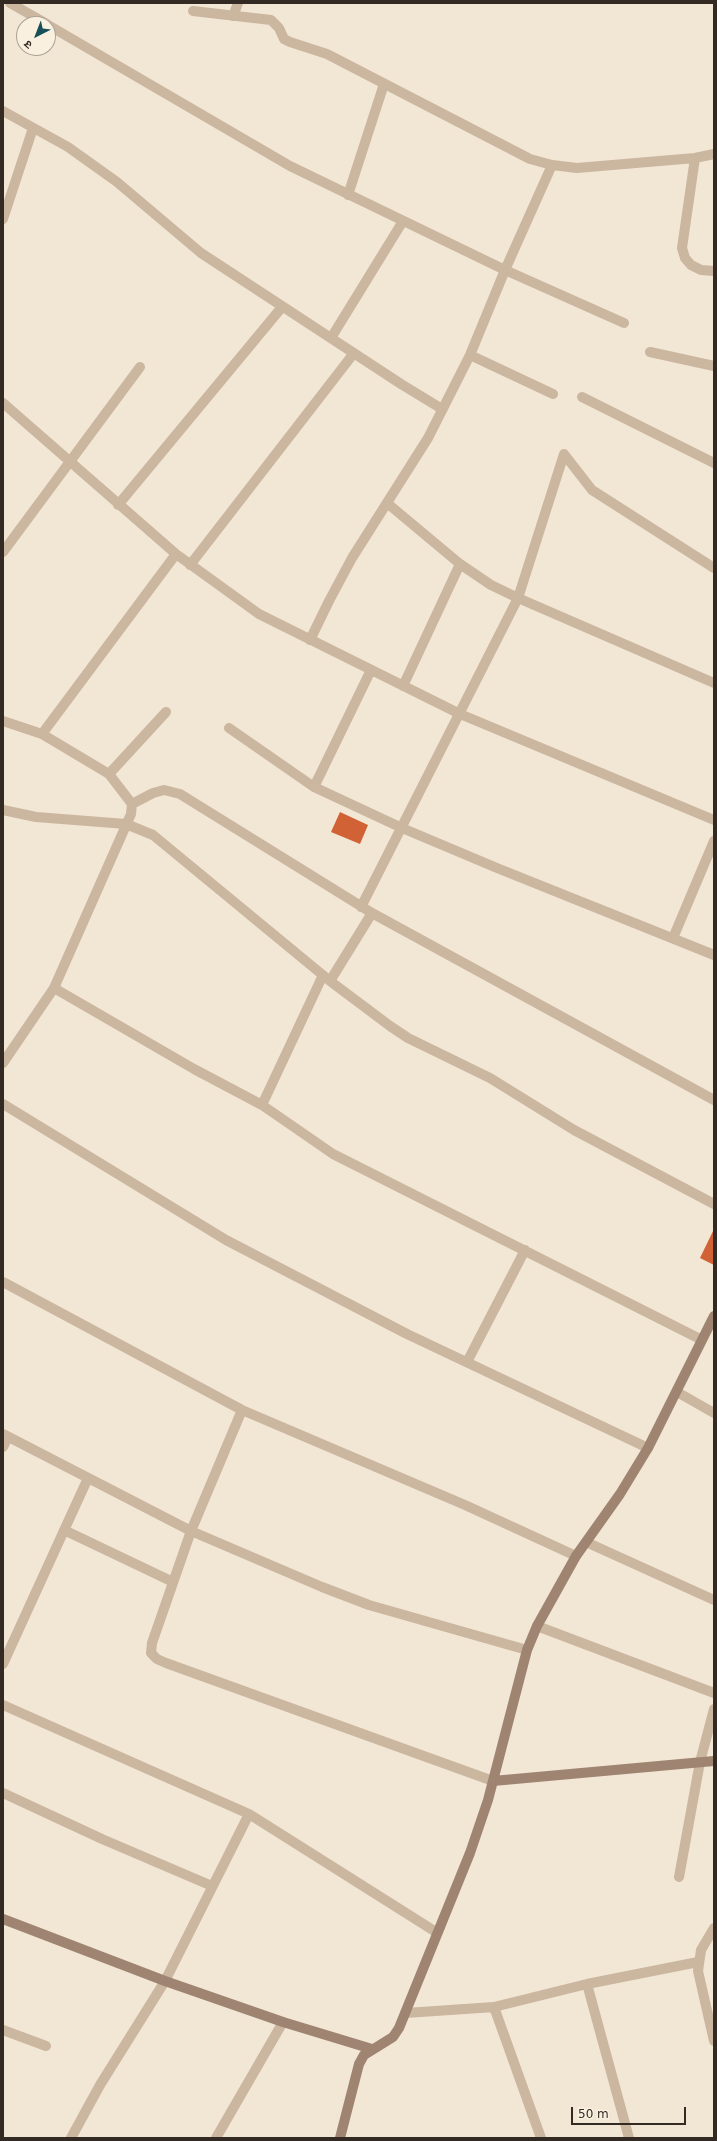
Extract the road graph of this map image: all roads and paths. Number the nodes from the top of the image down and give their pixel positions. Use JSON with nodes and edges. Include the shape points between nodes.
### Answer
{"nodes":[{"id":1,"x":10,"y":3,"type":"edge"},
{"id":2,"x":238,"y":3,"type":"edge"},
{"id":3,"x":193,"y":11,"type":"dead end"},
{"id":4,"x":33,"y":16,"type":"edge"},
{"id":5,"x":233,"y":16,"type":"junction"},
{"id":6,"x":56,"y":29,"type":"edge"},
{"id":7,"x":384,"y":84,"type":"junction"},
{"id":8,"x":3,"y":111,"type":"edge"},
{"id":9,"x":33,"y":128,"type":"junction"},
{"id":10,"x":714,"y":154,"type":"edge"},
{"id":11,"x":694,"y":158,"type":"junction"},
{"id":12,"x":552,"y":165,"type":"junction"},
{"id":13,"x":348,"y":194,"type":"junction"},
{"id":14,"x":3,"y":219,"type":"edge"},
{"id":15,"x":402,"y":221,"type":"junction"},
{"id":16,"x":505,"y":270,"type":"junction"},
{"id":17,"x":714,"y":271,"type":"edge"},
{"id":18,"x":282,"y":307,"type":"junction"},
{"id":19,"x":624,"y":323,"type":"dead end"},
{"id":20,"x":331,"y":338,"type":"junction"},
{"id":21,"x":650,"y":352,"type":"dead end"},
{"id":22,"x":354,"y":353,"type":"junction"},
{"id":23,"x":470,"y":355,"type":"junction"},
{"id":24,"x":714,"y":366,"type":"edge"},
{"id":25,"x":140,"y":367,"type":"dead end"},
{"id":26,"x":553,"y":394,"type":"dead end"},
{"id":27,"x":582,"y":397,"type":"dead end"},
{"id":28,"x":3,"y":403,"type":"edge"},
{"id":29,"x":442,"y":409,"type":"junction"},
{"id":30,"x":70,"y":462,"type":"junction"},
{"id":31,"x":714,"y":463,"type":"edge"},
{"id":32,"x":387,"y":503,"type":"junction"},
{"id":33,"x":118,"y":505,"type":"junction"},
{"id":34,"x":3,"y":552,"type":"edge"},
{"id":35,"x":176,"y":554,"type":"junction"},
{"id":36,"x":190,"y":564,"type":"junction"},
{"id":37,"x":460,"y":564,"type":"junction"},
{"id":38,"x":714,"y":568,"type":"edge"},
{"id":39,"x":518,"y":598,"type":"junction"},
{"id":40,"x":310,"y":640,"type":"junction"},
{"id":41,"x":371,"y":670,"type":"junction"},
{"id":42,"x":714,"y":683,"type":"edge"},
{"id":43,"x":403,"y":686,"type":"junction"},
{"id":44,"x":166,"y":712,"type":"dead end"},
{"id":45,"x":460,"y":714,"type":"junction"},
{"id":46,"x":3,"y":720,"type":"edge"},
{"id":47,"x":229,"y":728,"type":"dead end"},
{"id":48,"x":42,"y":734,"type":"junction"},
{"id":49,"x":109,"y":774,"type":"junction"},
{"id":50,"x":314,"y":787,"type":"junction"},
{"id":51,"x":132,"y":804,"type":"junction"},
{"id":52,"x":3,"y":810,"type":"edge"},
{"id":53,"x":714,"y":820,"type":"edge"},
{"id":54,"x":126,"y":824,"type":"junction"},
{"id":55,"x":402,"y":828,"type":"junction"},
{"id":56,"x":714,"y":842,"type":"edge"},
{"id":57,"x":361,"y":906,"type":"junction"},
{"id":58,"x":372,"y":913,"type":"junction"},
{"id":59,"x":673,"y":938,"type":"junction"},
{"id":60,"x":714,"y":955,"type":"edge"},
{"id":61,"x":326,"y":978,"type":"junction"},
{"id":62,"x":54,"y":988,"type":"junction"},
{"id":63,"x":3,"y":1063,"type":"edge"},
{"id":64,"x":714,"y":1100,"type":"edge"},
{"id":65,"x":3,"y":1104,"type":"edge"},
{"id":66,"x":262,"y":1105,"type":"junction"},
{"id":67,"x":714,"y":1204,"type":"edge"},
{"id":68,"x":525,"y":1250,"type":"junction"},
{"id":69,"x":3,"y":1282,"type":"edge"},
{"id":70,"x":714,"y":1316,"type":"edge"},
{"id":71,"x":702,"y":1340,"type":"junction"},
{"id":72,"x":466,"y":1362,"type":"junction"},
{"id":73,"x":677,"y":1392,"type":"junction"},
{"id":74,"x":242,"y":1410,"type":"junction"},
{"id":75,"x":714,"y":1414,"type":"edge"},
{"id":76,"x":6,"y":1436,"type":"edge"},
{"id":77,"x":3,"y":1448,"type":"edge"},
{"id":78,"x":648,"y":1448,"type":"junction"},
{"id":79,"x":88,"y":1478,"type":"junction"},
{"id":80,"x":64,"y":1530,"type":"junction"},
{"id":81,"x":191,"y":1531,"type":"junction"},
{"id":82,"x":586,"y":1542,"type":"junction"},
{"id":83,"x":576,"y":1556,"type":"junction"},
{"id":84,"x":173,"y":1582,"type":"junction"},
{"id":85,"x":714,"y":1600,"type":"edge"},
{"id":86,"x":537,"y":1626,"type":"junction"},
{"id":87,"x":527,"y":1650,"type":"junction"},
{"id":88,"x":3,"y":1664,"type":"edge"},
{"id":89,"x":714,"y":1693,"type":"edge"},
{"id":90,"x":3,"y":1706,"type":"edge"},
{"id":91,"x":714,"y":1709,"type":"edge"},
{"id":92,"x":714,"y":1761,"type":"edge"},
{"id":93,"x":700,"y":1762,"type":"junction"},
{"id":94,"x":493,"y":1781,"type":"junction"},
{"id":95,"x":3,"y":1793,"type":"edge"},
{"id":96,"x":249,"y":1814,"type":"junction"},
{"id":97,"x":679,"y":1877,"type":"dead end"},
{"id":98,"x":212,"y":1886,"type":"junction"},
{"id":99,"x":3,"y":1919,"type":"edge"},
{"id":100,"x":714,"y":1928,"type":"edge"},
{"id":101,"x":436,"y":1932,"type":"junction"},
{"id":102,"x":698,"y":1962,"type":"junction"},
{"id":103,"x":165,"y":1981,"type":"junction"},
{"id":104,"x":587,"y":1984,"type":"junction"},
{"id":105,"x":494,"y":2007,"type":"junction"},
{"id":106,"x":406,"y":2013,"type":"junction"},
{"id":107,"x":283,"y":2022,"type":"junction"},
{"id":108,"x":3,"y":2030,"type":"edge"},
{"id":109,"x":714,"y":2041,"type":"edge"},
{"id":110,"x":46,"y":2046,"type":"dead end"},
{"id":111,"x":372,"y":2049,"type":"junction"},
{"id":112,"x":71,"y":2138,"type":"edge"},
{"id":113,"x":216,"y":2138,"type":"edge"},
{"id":114,"x":340,"y":2138,"type":"edge"},
{"id":115,"x":541,"y":2138,"type":"edge"},
{"id":116,"x":629,"y":2138,"type":"edge"}],
"edges":[{"from":1,"to":4,"type":"street"},
{"from":2,"to":5,"type":"street"},
{"from":3,"to":5,"type":"street"},
{"from":5,"to":7,"type":"street","via":[[271,20],[279,28],[284,39],[327,54]]},
{"from":6,"to":13,"type":"street","via":[[290,166]]},
{"from":7,"to":12,"type":"street","via":[[530,160]]},
{"from":7,"to":13,"type":"street"},
{"from":8,"to":9,"type":"street"},
{"from":9,"to":14,"type":"street"},
{"from":9,"to":18,"type":"street","via":[[68,147],[95,166],[201,253]]},
{"from":10,"to":11,"type":"street"},
{"from":11,"to":12,"type":"street","via":[[577,168]]},
{"from":11,"to":17,"type":"street","via":[[682,248],[685,258],[691,265],[701,270]]},
{"from":12,"to":16,"type":"street"},
{"from":13,"to":15,"type":"street"},
{"from":15,"to":16,"type":"street"},
{"from":15,"to":20,"type":"street"},
{"from":16,"to":19,"type":"street"},
{"from":16,"to":23,"type":"street"},
{"from":18,"to":20,"type":"street"},
{"from":18,"to":33,"type":"street"},
{"from":20,"to":22,"type":"street"},
{"from":21,"to":24,"type":"street"},
{"from":22,"to":29,"type":"street"},
{"from":22,"to":36,"type":"street"},
{"from":23,"to":26,"type":"street"},
{"from":23,"to":29,"type":"street"},
{"from":25,"to":30,"type":"street"},
{"from":27,"to":31,"type":"street"},
{"from":28,"to":30,"type":"street"},
{"from":29,"to":32,"type":"street","via":[[417,459]]},
{"from":30,"to":33,"type":"street"},
{"from":30,"to":34,"type":"street"},
{"from":32,"to":37,"type":"street"},
{"from":32,"to":40,"type":"street","via":[[339,581]]},
{"from":33,"to":35,"type":"street"},
{"from":35,"to":36,"type":"street"},
{"from":35,"to":48,"type":"street"},
{"from":36,"to":40,"type":"street","via":[[259,614]]},
{"from":37,"to":39,"type":"street","via":[[486,582]]},
{"from":37,"to":43,"type":"street"},
{"from":38,"to":39,"type":"street","via":[[592,490],[564,454]]},
{"from":39,"to":42,"type":"street"},
{"from":39,"to":45,"type":"street"},
{"from":40,"to":41,"type":"street"},
{"from":41,"to":43,"type":"street"},
{"from":41,"to":50,"type":"street"},
{"from":43,"to":45,"type":"street"},
{"from":44,"to":49,"type":"street"},
{"from":45,"to":53,"type":"street"},
{"from":45,"to":55,"type":"street"},
{"from":46,"to":48,"type":"street"},
{"from":47,"to":50,"type":"street"},
{"from":48,"to":49,"type":"street"},
{"from":49,"to":51,"type":"street"},
{"from":50,"to":55,"type":"street"},
{"from":51,"to":54,"type":"street"},
{"from":51,"to":57,"type":"street","via":[[164,790],[180,794]]},
{"from":52,"to":54,"type":"street","via":[[36,817]]},
{"from":54,"to":61,"type":"street","via":[[153,835]]},
{"from":54,"to":62,"type":"street"},
{"from":55,"to":57,"type":"street"},
{"from":55,"to":59,"type":"street"},
{"from":56,"to":59,"type":"street"},
{"from":57,"to":58,"type":"street"},
{"from":58,"to":61,"type":"street"},
{"from":58,"to":64,"type":"street"},
{"from":59,"to":60,"type":"street"},
{"from":61,"to":66,"type":"street"},
{"from":61,"to":67,"type":"street","via":[[408,1038],[490,1078],[574,1130]]},
{"from":62,"to":63,"type":"street"},
{"from":62,"to":66,"type":"street"},
{"from":65,"to":72,"type":"street","via":[[226,1240]]},
{"from":66,"to":68,"type":"street","via":[[333,1154]]},
{"from":68,"to":71,"type":"street"},
{"from":68,"to":72,"type":"street"},
{"from":69,"to":74,"type":"street"},
{"from":70,"to":71,"type":"street"},
{"from":71,"to":73,"type":"street"},
{"from":72,"to":78,"type":"street"},
{"from":73,"to":75,"type":"street"},
{"from":73,"to":78,"type":"street"},
{"from":74,"to":81,"type":"street"},
{"from":74,"to":83,"type":"street","via":[[465,1505]]},
{"from":76,"to":77,"type":"street"},
{"from":76,"to":79,"type":"street"},
{"from":78,"to":82,"type":"street"},
{"from":79,"to":80,"type":"street"},
{"from":79,"to":81,"type":"street"},
{"from":80,"to":84,"type":"street"},
{"from":80,"to":88,"type":"street"},
{"from":81,"to":84,"type":"street"},
{"from":81,"to":87,"type":"street","via":[[369,1605]]},
{"from":82,"to":83,"type":"street"},
{"from":82,"to":85,"type":"street"},
{"from":83,"to":86,"type":"street"},
{"from":84,"to":94,"type":"street","via":[[152,1643],[151,1653],[157,1659]]},
{"from":86,"to":87,"type":"street"},
{"from":86,"to":89,"type":"street"},
{"from":87,"to":94,"type":"street"},
{"from":90,"to":96,"type":"street"},
{"from":91,"to":93,"type":"street"},
{"from":92,"to":93,"type":"street"},
{"from":93,"to":94,"type":"street"},
{"from":93,"to":97,"type":"street"},
{"from":94,"to":101,"type":"street","via":[[470,1853]]},
{"from":95,"to":98,"type":"street"},
{"from":96,"to":98,"type":"street"},
{"from":96,"to":101,"type":"street"},
{"from":98,"to":103,"type":"street"},
{"from":99,"to":103,"type":"street"},
{"from":100,"to":102,"type":"street","via":[[701,1950]]},
{"from":101,"to":106,"type":"street"},
{"from":102,"to":104,"type":"street"},
{"from":102,"to":109,"type":"street"},
{"from":103,"to":107,"type":"street"},
{"from":103,"to":112,"type":"street","via":[[89,2104]]},
{"from":104,"to":105,"type":"street"},
{"from":104,"to":116,"type":"street"},
{"from":105,"to":106,"type":"street"},
{"from":105,"to":115,"type":"street"},
{"from":106,"to":111,"type":"street","via":[[393,2036]]},
{"from":107,"to":111,"type":"street"},
{"from":107,"to":113,"type":"street"},
{"from":108,"to":110,"type":"street"},
{"from":111,"to":114,"type":"street","via":[[358,2064]]}]}
